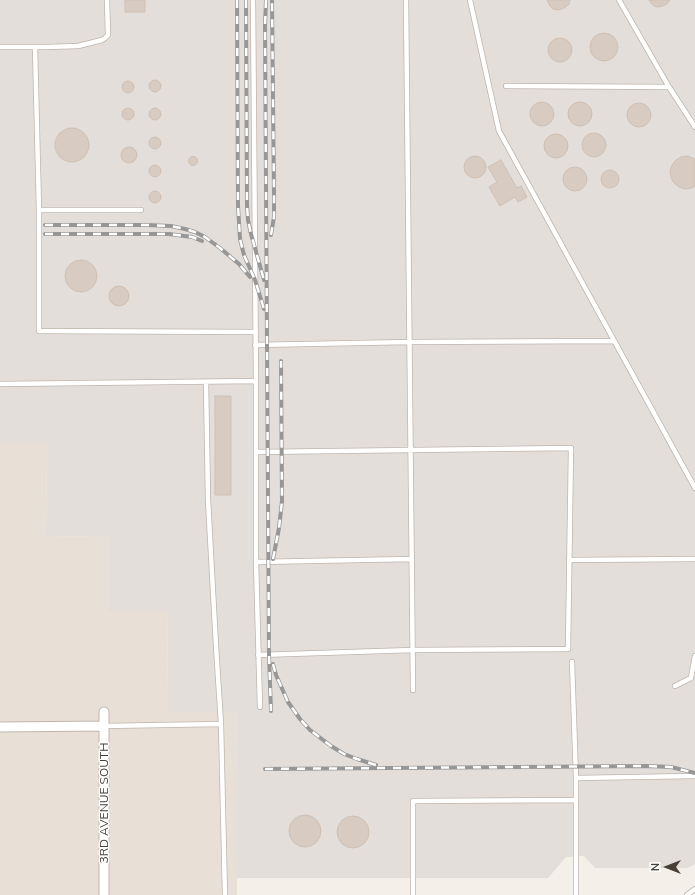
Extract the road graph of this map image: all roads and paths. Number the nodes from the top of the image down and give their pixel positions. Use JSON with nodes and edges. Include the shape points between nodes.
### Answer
{"nodes":[{"id":1,"x":107,"y":0,"type":"edge"},
{"id":2,"x":253,"y":0,"type":"edge"},
{"id":3,"x":406,"y":0,"type":"edge"},
{"id":4,"x":470,"y":0,"type":"edge"},
{"id":5,"x":619,"y":0,"type":"edge"},
{"id":6,"x":0,"y":47,"type":"edge"},
{"id":7,"x":35,"y":47,"type":"junction"},
{"id":8,"x":506,"y":86,"type":"dead end"},
{"id":9,"x":669,"y":87,"type":"junction"},
{"id":10,"x":695,"y":127,"type":"edge"},
{"id":11,"x":39,"y":210,"type":"junction"},
{"id":12,"x":141,"y":210,"type":"dead end"},
{"id":13,"x":255,"y":332,"type":"junction"},
{"id":14,"x":613,"y":340,"type":"junction"},
{"id":15,"x":410,"y":342,"type":"junction"},
{"id":16,"x":255,"y":345,"type":"junction"},
{"id":17,"x":256,"y":381,"type":"junction"},
{"id":18,"x":206,"y":382,"type":"junction"},
{"id":19,"x":0,"y":384,"type":"edge"},
{"id":20,"x":411,"y":450,"type":"junction"},
{"id":21,"x":256,"y":452,"type":"junction"},
{"id":22,"x":695,"y":488,"type":"edge"},
{"id":23,"x":412,"y":558,"type":"junction"},
{"id":24,"x":695,"y":559,"type":"edge"},
{"id":25,"x":569,"y":560,"type":"junction"},
{"id":26,"x":256,"y":562,"type":"junction"},
{"id":27,"x":413,"y":650,"type":"junction"},
{"id":28,"x":258,"y":655,"type":"junction"},
{"id":29,"x":695,"y":656,"type":"edge"},
{"id":30,"x":572,"y":662,"type":"dead end"},
{"id":31,"x":675,"y":686,"type":"dead end"},
{"id":32,"x":413,"y":690,"type":"dead end"},
{"id":33,"x":260,"y":707,"type":"dead end"},
{"id":34,"x":104,"y":712,"type":"dead end"},
{"id":35,"x":221,"y":724,"type":"junction"},
{"id":36,"x":104,"y":726,"type":"junction"},
{"id":37,"x":0,"y":727,"type":"edge"},
{"id":38,"x":695,"y":776,"type":"edge"},
{"id":39,"x":576,"y":778,"type":"junction"},
{"id":40,"x":576,"y":800,"type":"junction"},
{"id":41,"x":695,"y":889,"type":"edge"},
{"id":42,"x":104,"y":895,"type":"edge"},
{"id":43,"x":225,"y":895,"type":"edge"},
{"id":44,"x":413,"y":895,"type":"edge"},
{"id":45,"x":576,"y":895,"type":"edge"},
{"id":46,"x":687,"y":895,"type":"edge"}],
"edges":[{"from":1,"to":7,"type":"lane","via":[[108,34],[102,40],[78,46]]},
{"from":2,"to":13,"type":"lane"},
{"from":3,"to":15,"type":"lane"},
{"from":4,"to":14,"type":"lane","via":[[499,131]]},
{"from":5,"to":9,"type":"lane"},
{"from":6,"to":7,"type":"lane"},
{"from":7,"to":11,"type":"lane"},
{"from":8,"to":9,"type":"lane"},
{"from":9,"to":10,"type":"lane"},
{"from":11,"to":12,"type":"lane"},
{"from":11,"to":13,"type":"lane","via":[[39,331]]},
{"from":13,"to":16,"type":"lane"},
{"from":14,"to":15,"type":"lane"},
{"from":14,"to":22,"type":"lane"},
{"from":15,"to":16,"type":"lane"},
{"from":15,"to":20,"type":"lane"},
{"from":16,"to":17,"type":"lane"},
{"from":17,"to":18,"type":"lane"},
{"from":17,"to":21,"type":"lane"},
{"from":18,"to":19,"type":"lane"},
{"from":18,"to":35,"type":"lane","via":[[208,500]]},
{"from":20,"to":21,"type":"lane"},
{"from":20,"to":23,"type":"lane"},
{"from":20,"to":25,"type":"lane","via":[[570,448]]},
{"from":21,"to":26,"type":"lane"},
{"from":23,"to":26,"type":"lane"},
{"from":23,"to":27,"type":"lane"},
{"from":24,"to":25,"type":"lane"},
{"from":25,"to":27,"type":"lane","via":[[568,649]]},
{"from":26,"to":28,"type":"lane"},
{"from":27,"to":28,"type":"lane"},
{"from":27,"to":32,"type":"lane"},
{"from":28,"to":33,"type":"lane"},
{"from":29,"to":31,"type":"lane","via":[[691,678]]},
{"from":30,"to":39,"type":"lane"},
{"from":34,"to":36,"type":"street","name":"3RD AVENUE SOUTH"},
{"from":35,"to":36,"type":"lane"},
{"from":35,"to":43,"type":"lane"},
{"from":36,"to":37,"type":"street"},
{"from":36,"to":42,"type":"street","name":"3RD AVENUE SOUTH"},
{"from":38,"to":39,"type":"lane"},
{"from":39,"to":40,"type":"lane"},
{"from":40,"to":44,"type":"lane","via":[[413,801]]},
{"from":40,"to":45,"type":"lane"},
{"from":41,"to":46,"type":"lane"}]}
